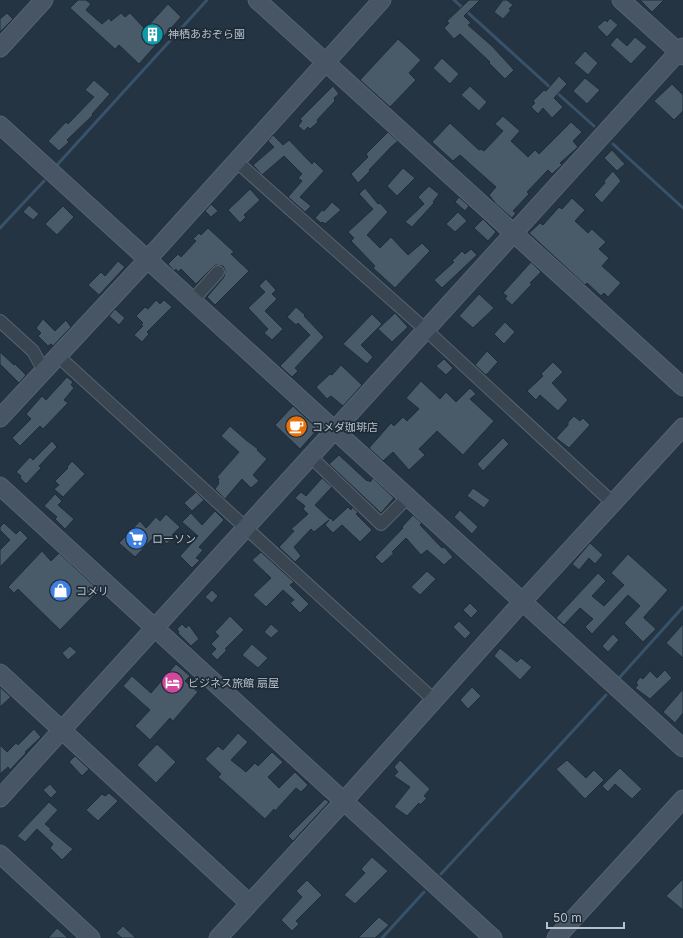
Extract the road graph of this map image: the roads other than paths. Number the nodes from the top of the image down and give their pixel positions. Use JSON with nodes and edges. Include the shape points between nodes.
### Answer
{"nodes":[{"id":1,"x":44,"y":0,"type":"edge"},
{"id":2,"x":257,"y":0,"type":"edge"},
{"id":3,"x":382,"y":0,"type":"edge"},
{"id":4,"x":621,"y":0,"type":"edge"},
{"id":5,"x":0,"y":48,"type":"edge"},
{"id":6,"x":682,"y":52,"type":"edge"},
{"id":7,"x":325,"y":62,"type":"junction"},
{"id":8,"x":0,"y":125,"type":"edge"},
{"id":9,"x":236,"y":161,"type":"junction"},
{"id":10,"x":513,"y":234,"type":"junction"},
{"id":11,"x":147,"y":260,"type":"junction"},
{"id":12,"x":218,"y":272,"type":"dead end"},
{"id":13,"x":192,"y":301,"type":"junction"},
{"id":14,"x":0,"y":321,"type":"edge"},
{"id":15,"x":426,"y":330,"type":"junction"},
{"id":16,"x":58,"y":356,"type":"junction"},
{"id":17,"x":44,"y":370,"type":"junction"},
{"id":18,"x":683,"y":387,"type":"edge"},
{"id":19,"x":0,"y":418,"type":"edge"},
{"id":20,"x":683,"y":427,"type":"edge"},
{"id":21,"x":335,"y":430,"type":"junction"},
{"id":22,"x":311,"y":457,"type":"junction"},
{"id":23,"x":0,"y":486,"type":"edge"},
{"id":24,"x":408,"y":496,"type":"junction"},
{"id":25,"x":614,"y":504,"type":"junction"},
{"id":26,"x":245,"y":528,"type":"junction"},
{"id":27,"x":523,"y":601,"type":"junction"},
{"id":28,"x":155,"y":627,"type":"junction"},
{"id":29,"x":0,"y":673,"type":"edge"},
{"id":30,"x":434,"y":700,"type":"junction"},
{"id":31,"x":63,"y":730,"type":"junction"},
{"id":32,"x":683,"y":748,"type":"edge"},
{"id":33,"x":0,"y":798,"type":"edge"},
{"id":34,"x":683,"y":799,"type":"edge"},
{"id":35,"x":343,"y":802,"type":"junction"},
{"id":36,"x":0,"y":854,"type":"edge"},
{"id":37,"x":249,"y":903,"type":"junction"},
{"id":38,"x":91,"y":938,"type":"edge"},
{"id":39,"x":218,"y":938,"type":"edge"},
{"id":40,"x":493,"y":938,"type":"edge"},
{"id":41,"x":556,"y":938,"type":"edge"}],
"edges":[{"from":1,"to":5,"type":"street"},
{"from":2,"to":7,"type":"street"},
{"from":3,"to":7,"type":"street"},
{"from":4,"to":6,"type":"street"},
{"from":6,"to":10,"type":"street"},
{"from":7,"to":9,"type":"street"},
{"from":7,"to":10,"type":"street"},
{"from":8,"to":11,"type":"street"},
{"from":9,"to":11,"type":"street"},
{"from":9,"to":15,"type":"street"},
{"from":10,"to":15,"type":"street"},
{"from":10,"to":18,"type":"street"},
{"from":11,"to":13,"type":"street"},
{"from":11,"to":16,"type":"street"},
{"from":12,"to":13,"type":"street"},
{"from":13,"to":21,"type":"street"},
{"from":14,"to":17,"type":"street","via":[[33,351]]},
{"from":15,"to":21,"type":"street"},
{"from":15,"to":25,"type":"street"},
{"from":16,"to":17,"type":"street"},
{"from":16,"to":26,"type":"street"},
{"from":17,"to":19,"type":"street"},
{"from":20,"to":25,"type":"street"},
{"from":21,"to":22,"type":"street"},
{"from":21,"to":24,"type":"street"},
{"from":22,"to":24,"type":"street","via":[[381,524]]},
{"from":22,"to":26,"type":"street"},
{"from":23,"to":28,"type":"street"},
{"from":24,"to":27,"type":"street"},
{"from":25,"to":27,"type":"street"},
{"from":26,"to":28,"type":"street"},
{"from":26,"to":30,"type":"street"},
{"from":27,"to":30,"type":"street"},
{"from":27,"to":32,"type":"street"},
{"from":28,"to":31,"type":"street"},
{"from":28,"to":35,"type":"street"},
{"from":29,"to":31,"type":"street"},
{"from":30,"to":35,"type":"street"},
{"from":31,"to":33,"type":"street"},
{"from":31,"to":37,"type":"street"},
{"from":34,"to":41,"type":"street"},
{"from":35,"to":37,"type":"street"},
{"from":35,"to":40,"type":"street"},
{"from":36,"to":38,"type":"street"},
{"from":37,"to":39,"type":"street"}]}
